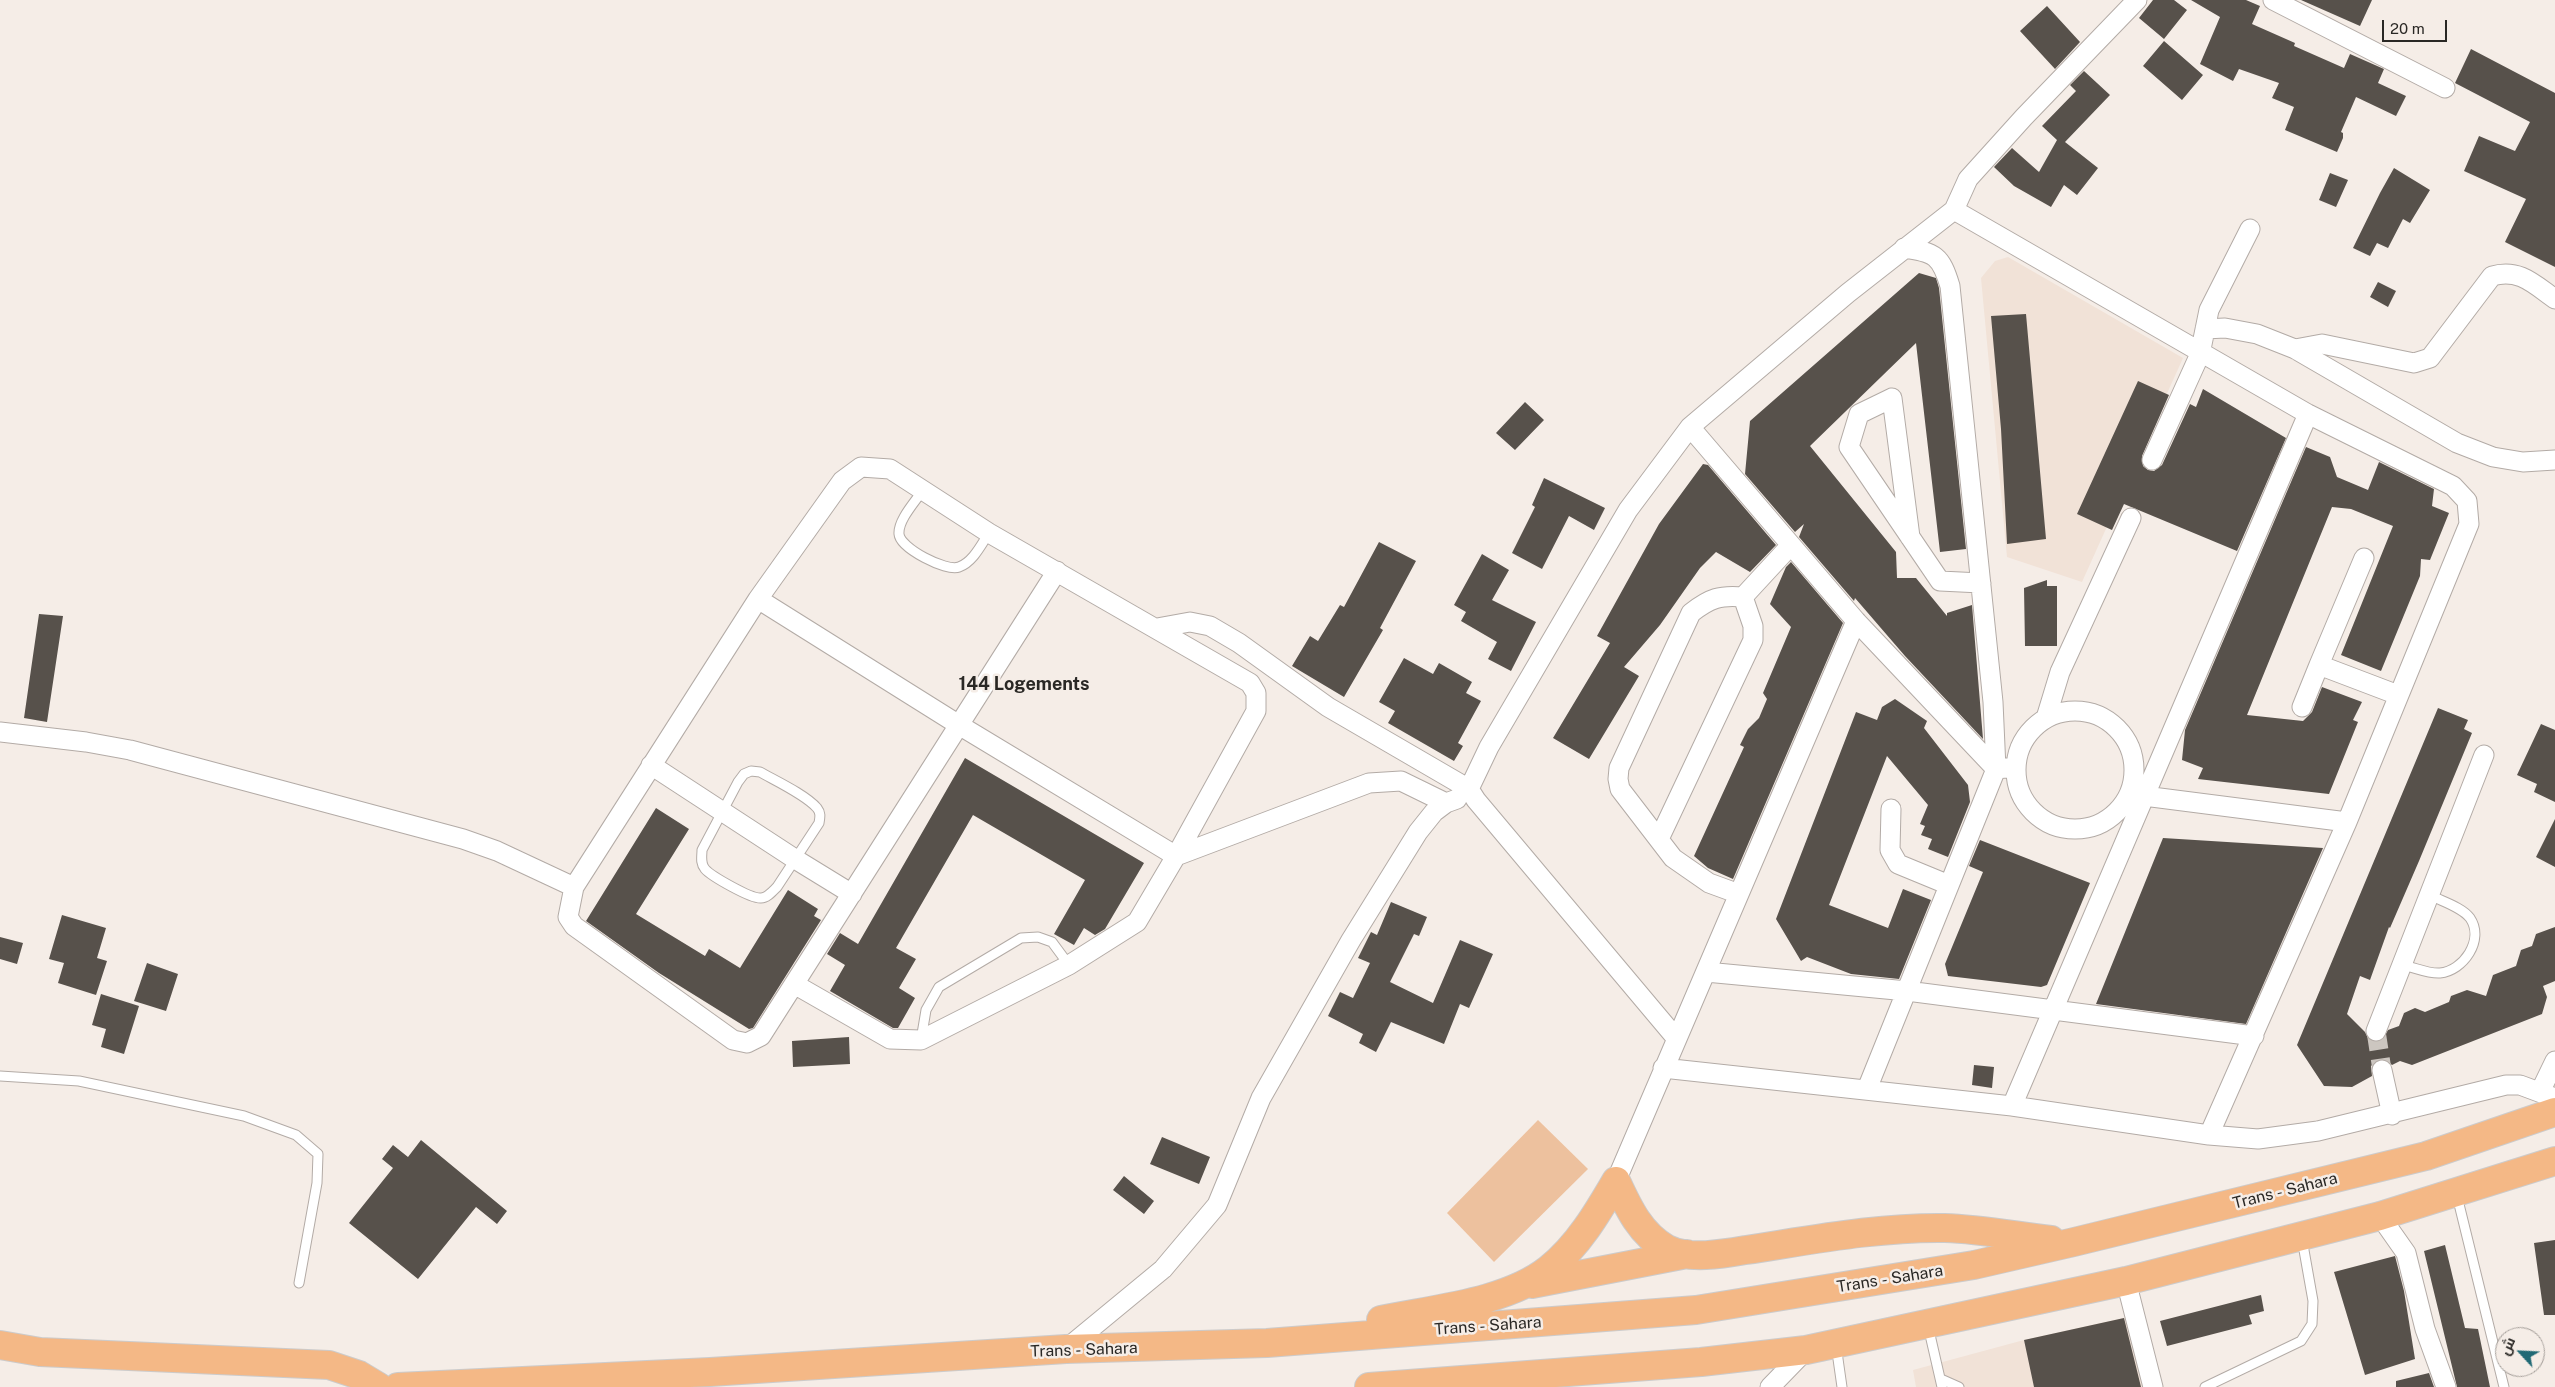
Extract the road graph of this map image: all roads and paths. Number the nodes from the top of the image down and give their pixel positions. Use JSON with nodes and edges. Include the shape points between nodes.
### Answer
{"nodes":[{"id":1,"x":2137,"y":0,"type":"edge"},
{"id":2,"x":2273,"y":0,"type":"edge"},
{"id":3,"x":2445,"y":88,"type":"dead end"},
{"id":4,"x":1954,"y":210,"type":"junction"},
{"id":5,"x":2250,"y":229,"type":"dead end"},
{"id":6,"x":1904,"y":248,"type":"junction"},
{"id":7,"x":2555,"y":299,"type":"edge"},
{"id":8,"x":2205,"y":329,"type":"junction"},
{"id":9,"x":2295,"y":349,"type":"junction"},
{"id":10,"x":2200,"y":354,"type":"junction"},
{"id":11,"x":2308,"y":414,"type":"junction"},
{"id":12,"x":1690,"y":427,"type":"junction"},
{"id":13,"x":2152,"y":460,"type":"dead end"},
{"id":14,"x":2555,"y":460,"type":"edge"},
{"id":15,"x":922,"y":490,"type":"junction"},
{"id":16,"x":2131,"y":518,"type":"dead end"},
{"id":17,"x":989,"y":533,"type":"junction"},
{"id":18,"x":1910,"y":537,"type":"junction"},
{"id":19,"x":1791,"y":545,"type":"junction"},
{"id":20,"x":2364,"y":558,"type":"dead end"},
{"id":21,"x":1057,"y":571,"type":"junction"},
{"id":22,"x":1981,"y":583,"type":"junction"},
{"id":23,"x":1744,"y":597,"type":"junction"},
{"id":24,"x":758,"y":599,"type":"junction"},
{"id":25,"x":1856,"y":621,"type":"junction"},
{"id":26,"x":1157,"y":628,"type":"junction"},
{"id":27,"x":2319,"y":665,"type":"junction"},
{"id":28,"x":2398,"y":695,"type":"junction"},
{"id":29,"x":2302,"y":708,"type":"dead end"},
{"id":30,"x":2046,"y":718,"type":"junction"},
{"id":31,"x":959,"y":725,"type":"junction"},
{"id":32,"x":0,"y":732,"type":"edge"},
{"id":33,"x":2484,"y":755,"type":"dead end"},
{"id":34,"x":651,"y":765,"type":"junction"},
{"id":35,"x":2016,"y":767,"type":"junction"},
{"id":36,"x":1996,"y":769,"type":"junction"},
{"id":37,"x":2137,"y":794,"type":"junction"},
{"id":38,"x":1472,"y":795,"type":"junction"},
{"id":39,"x":1446,"y":803,"type":"junction"},
{"id":40,"x":1891,"y":809,"type":"dead end"},
{"id":41,"x":722,"y":813,"type":"junction"},
{"id":42,"x":2347,"y":822,"type":"junction"},
{"id":43,"x":1659,"y":839,"type":"junction"},
{"id":44,"x":1176,"y":856,"type":"junction"},
{"id":45,"x":795,"y":860,"type":"junction"},
{"id":46,"x":1949,"y":885,"type":"junction"},
{"id":47,"x":574,"y":887,"type":"junction"},
{"id":48,"x":852,"y":894,"type":"junction"},
{"id":49,"x":1739,"y":894,"type":"junction"},
{"id":50,"x":2430,"y":895,"type":"junction"},
{"id":51,"x":2402,"y":964,"type":"junction"},
{"id":52,"x":1069,"y":965,"type":"junction"},
{"id":53,"x":1706,"y":972,"type":"junction"},
{"id":54,"x":794,"y":984,"type":"junction"},
{"id":55,"x":1907,"y":991,"type":"junction"},
{"id":56,"x":2054,"y":1010,"type":"junction"},
{"id":57,"x":2376,"y":1031,"type":"tunnel mouth"},
{"id":58,"x":2254,"y":1036,"type":"junction"},
{"id":59,"x":1676,"y":1038,"type":"junction"},
{"id":60,"x":921,"y":1040,"type":"junction"},
{"id":61,"x":2555,"y":1063,"type":"edge"},
{"id":62,"x":1663,"y":1068,"type":"junction"},
{"id":63,"x":2382,"y":1070,"type":"tunnel mouth"},
{"id":64,"x":0,"y":1076,"type":"edge"},
{"id":65,"x":1868,"y":1089,"type":"junction"},
{"id":66,"x":2550,"y":1101,"type":"edge"},
{"id":67,"x":2012,"y":1106,"type":"junction"},
{"id":68,"x":2392,"y":1114,"type":"junction"},
{"id":69,"x":2210,"y":1135,"type":"junction"},
{"id":70,"x":2555,"y":1161,"type":"edge"},
{"id":71,"x":1616,"y":1181,"type":"junction"},
{"id":72,"x":2456,"y":1192,"type":"junction"},
{"id":73,"x":2380,"y":1216,"type":"junction"},
{"id":74,"x":2302,"y":1236,"type":"junction"},
{"id":75,"x":2074,"y":1242,"type":"junction"},
{"id":76,"x":1687,"y":1254,"type":"junction"},
{"id":77,"x":2126,"y":1281,"type":"junction"},
{"id":78,"x":299,"y":1283,"type":"dead end"},
{"id":79,"x":1522,"y":1285,"type":"junction"},
{"id":80,"x":1928,"y":1324,"type":"junction"},
{"id":81,"x":1268,"y":1343,"type":"junction"},
{"id":82,"x":1836,"y":1344,"type":"junction"},
{"id":83,"x":0,"y":1345,"type":"edge"},
{"id":84,"x":1066,"y":1349,"type":"junction"},
{"id":85,"x":1806,"y":1350,"type":"junction"},
{"id":86,"x":1942,"y":1383,"type":"edge"},
{"id":87,"x":1418,"y":1386,"type":"edge"},
{"id":88,"x":379,"y":1387,"type":"edge"},
{"id":89,"x":398,"y":1387,"type":"edge"},
{"id":90,"x":1369,"y":1387,"type":"edge"},
{"id":91,"x":1770,"y":1387,"type":"edge"},
{"id":92,"x":1842,"y":1387,"type":"edge"},
{"id":93,"x":1960,"y":1387,"type":"edge"},
{"id":94,"x":2153,"y":1387,"type":"edge"},
{"id":95,"x":2205,"y":1387,"type":"edge"},
{"id":96,"x":2446,"y":1387,"type":"edge"},
{"id":97,"x":2504,"y":1387,"type":"edge"}],
"edges":[{"from":1,"to":4,"type":"street","via":[[2024,116],[1968,179]]},
{"from":2,"to":3,"type":"street"},
{"from":4,"to":6,"type":"street"},
{"from":4,"to":10,"type":"street"},
{"from":5,"to":8,"type":"street","via":[[2209,310]]},
{"from":6,"to":12,"type":"street"},
{"from":6,"to":22,"type":"street","via":[[1926,251],[1944,264],[1950,286]]},
{"from":7,"to":9,"type":"street","via":[[2522,276],[2505,272],[2492,276],[2430,358],[2414,363],[2322,344]]},
{"from":8,"to":9,"type":"street","via":[[2225,328],[2257,334]]},
{"from":8,"to":10,"type":"street"},
{"from":9,"to":14,"type":"street","via":[[2457,442],[2493,456],[2523,462]]},
{"from":10,"to":11,"type":"street"},
{"from":10,"to":13,"type":"street"},
{"from":11,"to":28,"type":"street","via":[[2453,486],[2467,500],[2469,524]]},
{"from":11,"to":37,"type":"street"},
{"from":12,"to":19,"type":"street"},
{"from":12,"to":38,"type":"street","via":[[1628,510],[1488,747]]},
{"from":15,"to":17,"type":"street"},
{"from":15,"to":17,"type":"lane","via":[[900,527],[899,536],[903,544],[952,570],[970,562]]},
{"from":15,"to":24,"type":"street","via":[[890,469],[861,468],[842,482]]},
{"from":16,"to":30,"type":"street","via":[[2060,672]]},
{"from":17,"to":21,"type":"street"},
{"from":18,"to":18,"type":"street","via":[[1849,448],[1859,414],[1892,398]]},
{"from":18,"to":22,"type":"street","via":[[1940,581]]},
{"from":19,"to":23,"type":"street"},
{"from":19,"to":25,"type":"street"},
{"from":20,"to":27,"type":"street"},
{"from":21,"to":26,"type":"street"},
{"from":21,"to":31,"type":"street"},
{"from":22,"to":36,"type":"street","via":[[1997,742]]},
{"from":23,"to":43,"type":"street","via":[[1753,626],[1753,640]]},
{"from":23,"to":43,"type":"street","via":[[1707,600],[1691,613],[1619,768],[1620,789]]},
{"from":24,"to":31,"type":"street"},
{"from":24,"to":34,"type":"street"},
{"from":25,"to":36,"type":"street"},
{"from":25,"to":49,"type":"street"},
{"from":26,"to":38,"type":"street","via":[[1190,622],[1210,626],[1328,707]]},
{"from":26,"to":44,"type":"street","via":[[1237,674],[1250,683],[1256,693],[1256,710]]},
{"from":27,"to":28,"type":"street"},
{"from":27,"to":29,"type":"street"},
{"from":28,"to":42,"type":"street"},
{"from":30,"to":35,"type":"street","via":[[2030,731],[2020,749]]},
{"from":30,"to":37,"type":"street","via":[[2065,711],[2086,710],[2105,717],[2121,730],[2131,748]]},
{"from":31,"to":44,"type":"street"},
{"from":31,"to":48,"type":"street"},
{"from":32,"to":47,"type":"street","via":[[130,750],[432,829],[497,851]]},
{"from":33,"to":50,"type":"street"},
{"from":34,"to":41,"type":"street"},
{"from":34,"to":47,"type":"street"},
{"from":35,"to":36,"type":"street"},
{"from":35,"to":37,"type":"street","via":[[2018,786],[2026,803],[2039,817],[2055,826],[2092,827],[2110,818]]},
{"from":36,"to":46,"type":"street"},
{"from":37,"to":42,"type":"street"},
{"from":37,"to":56,"type":"street"},
{"from":38,"to":39,"type":"street"},
{"from":38,"to":59,"type":"street"},
{"from":39,"to":44,"type":"street","via":[[1400,781],[1369,783]]},
{"from":39,"to":84,"type":"street","via":[[1418,832],[1297,1033],[1261,1098],[1217,1205],[1163,1269]]},
{"from":40,"to":46,"type":"street","via":[[1890,850],[1898,864]]},
{"from":41,"to":45,"type":"street"},
{"from":41,"to":45,"type":"lane","via":[[702,850],[701,861],[705,869],[750,897],[761,898],[769,895]]},
{"from":41,"to":45,"type":"lane","via":[[738,782],[751,771],[760,772],[809,802],[818,808],[821,816]]},
{"from":42,"to":58,"type":"street"},
{"from":43,"to":49,"type":"street","via":[[1673,858],[1708,883]]},
{"from":44,"to":52,"type":"street","via":[[1137,922]]},
{"from":45,"to":48,"type":"street"},
{"from":46,"to":55,"type":"street"},
{"from":47,"to":54,"type":"street","via":[[568,917],[574,926],[733,1040],[747,1044],[761,1036]]},
{"from":48,"to":54,"type":"street"},
{"from":49,"to":53,"type":"street"},
{"from":50,"to":51,"type":"street"},
{"from":50,"to":51,"type":"lane","via":[[2470,918],[2474,931],[2473,946],[2463,962],[2452,971],[2438,973]]},
{"from":51,"to":57,"type":"street"},
{"from":52,"to":60,"type":"street"},
{"from":52,"to":60,"type":"lane","via":[[1052,942],[1038,937],[1021,938],[939,987],[926,1010]]},
{"from":53,"to":55,"type":"street"},
{"from":53,"to":59,"type":"street"},
{"from":54,"to":60,"type":"street","via":[[890,1039]]},
{"from":55,"to":56,"type":"street"},
{"from":55,"to":65,"type":"street"},
{"from":56,"to":58,"type":"street"},
{"from":56,"to":67,"type":"street"},
{"from":58,"to":69,"type":"street"},
{"from":59,"to":62,"type":"street"},
{"from":61,"to":66,"type":"street"},
{"from":62,"to":65,"type":"street"},
{"from":62,"to":71,"type":"street"},
{"from":63,"to":68,"type":"street"},
{"from":64,"to":78,"type":"lane","via":[[79,1081],[244,1116],[296,1135],[318,1154],[317,1183]]},
{"from":65,"to":67,"type":"street"},
{"from":66,"to":68,"type":"street","via":[[2520,1085],[2506,1085]]},
{"from":66,"to":75,"type":"highway","name":"Trans - Sahara","via":[[2426,1156]]},
{"from":67,"to":69,"type":"street"},
{"from":68,"to":69,"type":"street","via":[[2318,1131],[2258,1139]]},
{"from":70,"to":72,"type":"highway"},
{"from":71,"to":76,"type":"highway","via":[[1631,1214],[1646,1232],[1668,1249]]},
{"from":71,"to":79,"type":"highway","via":[[1577,1240],[1549,1269]]},
{"from":72,"to":73,"type":"highway"},
{"from":72,"to":97,"type":"lane"},
{"from":73,"to":74,"type":"highway"},
{"from":73,"to":96,"type":"street","via":[[2406,1253],[2425,1329]]},
{"from":74,"to":77,"type":"highway"},
{"from":74,"to":95,"type":"lane","via":[[2313,1301],[2312,1324],[2301,1341]]},
{"from":75,"to":76,"type":"highway","via":[[1947,1228],[1902,1229],[1738,1251]]},
{"from":75,"to":81,"type":"highway","name":"Trans - Sahara","via":[[1974,1265],[1696,1310]]},
{"from":76,"to":79,"type":"highway"},
{"from":77,"to":80,"type":"highway"},
{"from":77,"to":94,"type":"street"},
{"from":79,"to":81,"type":"highway","via":[[1478,1300]]},
{"from":80,"to":82,"type":"highway"},
{"from":80,"to":86,"type":"lane"},
{"from":81,"to":84,"type":"highway","name":"Trans - Sahara"},
{"from":82,"to":85,"type":"highway"},
{"from":82,"to":92,"type":"lane"},
{"from":83,"to":88,"type":"highway","via":[[40,1352],[329,1365],[359,1375]]},
{"from":84,"to":89,"type":"highway","name":"Trans - Sahara","via":[[710,1372]]},
{"from":85,"to":87,"type":"highway"},
{"from":85,"to":91,"type":"street"},
{"from":86,"to":93,"type":"lane"},
{"from":87,"to":90,"type":"highway"}]}
